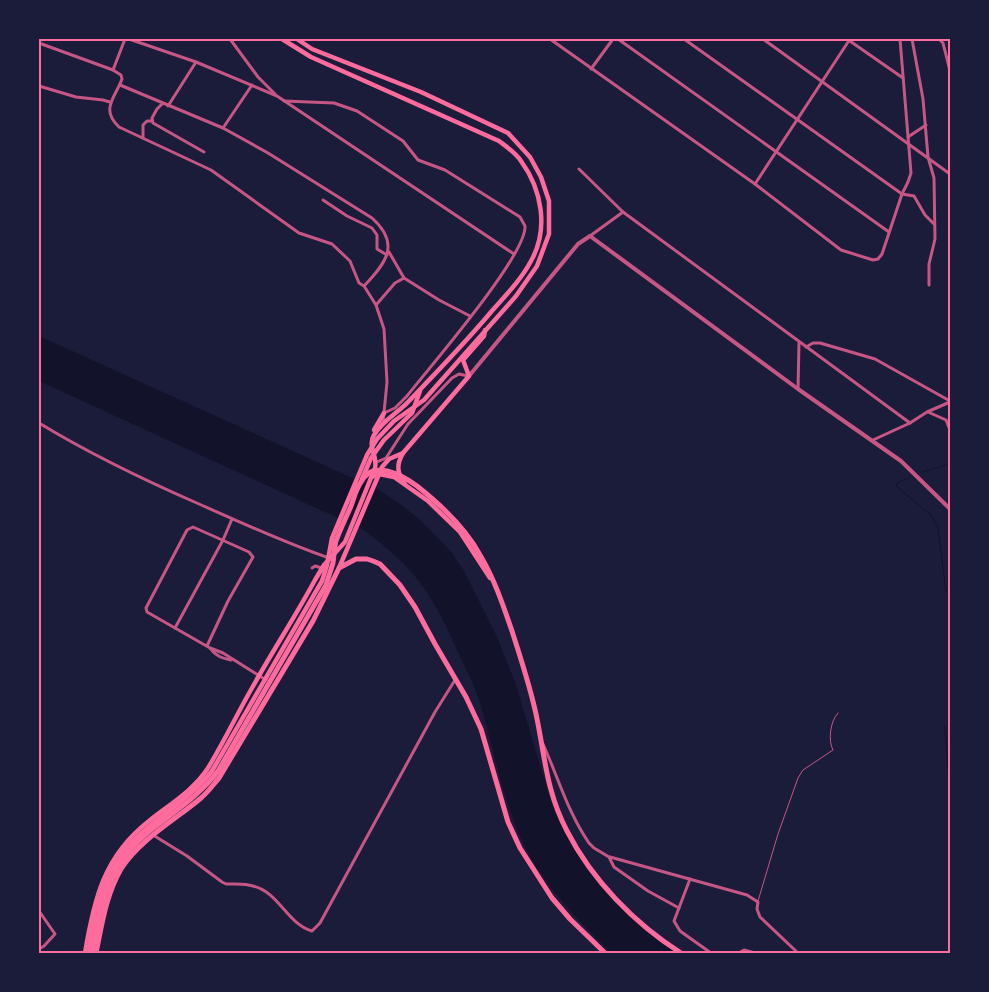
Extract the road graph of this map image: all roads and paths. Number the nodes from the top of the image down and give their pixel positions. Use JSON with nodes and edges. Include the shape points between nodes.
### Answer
{"nodes":[{"id":1,"x":127,"y":39,"type":"edge"},
{"id":2,"x":230,"y":39,"type":"edge"},
{"id":3,"x":282,"y":39,"type":"edge"},
{"id":4,"x":297,"y":39,"type":"edge"},
{"id":5,"x":550,"y":39,"type":"edge"},
{"id":6,"x":613,"y":39,"type":"edge"},
{"id":7,"x":618,"y":39,"type":"edge"},
{"id":8,"x":684,"y":39,"type":"edge"},
{"id":9,"x":762,"y":39,"type":"edge"},
{"id":10,"x":849,"y":39,"type":"edge"},
{"id":11,"x":900,"y":39,"type":"edge"},
{"id":12,"x":912,"y":39,"type":"edge"},
{"id":13,"x":940,"y":39,"type":"edge"},
{"id":14,"x":39,"y":43,"type":"edge"},
{"id":15,"x":196,"y":62,"type":"junction"},
{"id":16,"x":591,"y":69,"type":"junction"},
{"id":17,"x":114,"y":70,"type":"junction"},
{"id":18,"x":950,"y":71,"type":"edge"},
{"id":19,"x":903,"y":78,"type":"junction"},
{"id":20,"x":822,"y":81,"type":"junction"},
{"id":21,"x":252,"y":84,"type":"junction"},
{"id":22,"x":120,"y":85,"type":"junction"},
{"id":23,"x":39,"y":86,"type":"edge"},
{"id":24,"x":277,"y":96,"type":"junction"},
{"id":25,"x":284,"y":101,"type":"junction"},
{"id":26,"x":110,"y":102,"type":"junction"},
{"id":27,"x":162,"y":104,"type":"junction"},
{"id":28,"x":168,"y":106,"type":"junction"},
{"id":29,"x":798,"y":120,"type":"junction"},
{"id":30,"x":152,"y":121,"type":"junction"},
{"id":31,"x":926,"y":125,"type":"junction"},
{"id":32,"x":223,"y":128,"type":"junction"},
{"id":33,"x":908,"y":136,"type":"junction"},
{"id":34,"x":143,"y":138,"type":"junction"},
{"id":35,"x":908,"y":143,"type":"junction"},
{"id":36,"x":204,"y":152,"type":"dead end"},
{"id":37,"x":776,"y":152,"type":"junction"},
{"id":38,"x":928,"y":157,"type":"junction"},
{"id":39,"x":579,"y":169,"type":"dead end"},
{"id":40,"x":950,"y":174,"type":"edge"},
{"id":41,"x":755,"y":184,"type":"junction"},
{"id":42,"x":902,"y":194,"type":"junction"},
{"id":43,"x":323,"y":200,"type":"dead end"},
{"id":44,"x":623,"y":212,"type":"junction"},
{"id":45,"x":934,"y":224,"type":"junction"},
{"id":46,"x":889,"y":232,"type":"junction"},
{"id":47,"x":590,"y":236,"type":"junction"},
{"id":48,"x":388,"y":253,"type":"junction"},
{"id":49,"x":514,"y":254,"type":"junction"},
{"id":50,"x":404,"y":278,"type":"junction"},
{"id":51,"x":929,"y":285,"type":"dead end"},
{"id":52,"x":364,"y":286,"type":"junction"},
{"id":53,"x":376,"y":305,"type":"junction"},
{"id":54,"x":470,"y":316,"type":"junction"},
{"id":55,"x":485,"y":330,"type":"junction"},
{"id":56,"x":799,"y":342,"type":"junction"},
{"id":57,"x":806,"y":346,"type":"junction"},
{"id":58,"x":469,"y":376,"type":"junction"},
{"id":59,"x":798,"y":389,"type":"junction"},
{"id":60,"x":420,"y":390,"type":"junction"},
{"id":61,"x":950,"y":402,"type":"edge"},
{"id":62,"x":928,"y":412,"type":"junction"},
{"id":63,"x":384,"y":413,"type":"junction"},
{"id":64,"x":39,"y":423,"type":"edge"},
{"id":65,"x":910,"y":423,"type":"junction"},
{"id":66,"x":383,"y":424,"type":"junction"},
{"id":67,"x":950,"y":430,"type":"edge"},
{"id":68,"x":873,"y":440,"type":"junction"},
{"id":69,"x":403,"y":453,"type":"junction"},
{"id":70,"x":387,"y":461,"type":"junction"},
{"id":71,"x":377,"y":462,"type":"junction"},
{"id":72,"x":379,"y":474,"type":"junction"},
{"id":73,"x":372,"y":480,"type":"junction"},
{"id":74,"x":361,"y":481,"type":"junction"},
{"id":75,"x":407,"y":482,"type":"junction"},
{"id":76,"x":950,"y":509,"type":"edge"},
{"id":77,"x":232,"y":519,"type":"junction"},
{"id":78,"x":352,"y":532,"type":"junction"},
{"id":79,"x":223,"y":540,"type":"junction"},
{"id":80,"x":320,"y":555,"type":"junction"},
{"id":81,"x":330,"y":559,"type":"junction"},
{"id":82,"x":324,"y":567,"type":"junction"},
{"id":83,"x":312,"y":568,"type":"dead end"},
{"id":84,"x":339,"y":568,"type":"junction"},
{"id":85,"x":175,"y":628,"type":"junction"},
{"id":86,"x":208,"y":647,"type":"junction"},
{"id":87,"x":259,"y":676,"type":"junction"},
{"id":88,"x":455,"y":679,"type":"junction"},
{"id":89,"x":274,"y":685,"type":"junction"},
{"id":90,"x":838,"y":713,"type":"dead end"},
{"id":91,"x":541,"y":738,"type":"junction"},
{"id":92,"x":226,"y":753,"type":"junction"},
{"id":93,"x":153,"y":836,"type":"junction"},
{"id":94,"x":609,"y":857,"type":"junction"},
{"id":95,"x":690,"y":879,"type":"junction"},
{"id":96,"x":758,"y":902,"type":"junction"},
{"id":97,"x":679,"y":908,"type":"junction"},
{"id":98,"x":39,"y":910,"type":"edge"},
{"id":99,"x":39,"y":949,"type":"edge"},
{"id":100,"x":85,"y":953,"type":"edge"},
{"id":101,"x":92,"y":953,"type":"edge"},
{"id":102,"x":605,"y":953,"type":"edge"},
{"id":103,"x":681,"y":953,"type":"edge"},
{"id":104,"x":711,"y":953,"type":"edge"},
{"id":105,"x":739,"y":953,"type":"edge"},
{"id":106,"x":755,"y":953,"type":"edge"},
{"id":107,"x":798,"y":953,"type":"edge"}],
"edges":[{"from":1,"to":15,"type":"street"},
{"from":1,"to":17,"type":"street"},
{"from":2,"to":24,"type":"street","via":[[258,77]]},
{"from":3,"to":60,"type":"main road","via":[[311,57],[500,140],[520,159],[531,176],[541,212],[538,246],[532,260],[478,328]]},
{"from":4,"to":55,"type":"main road","via":[[508,133],[530,157],[549,201],[549,234],[527,282]]},
{"from":5,"to":16,"type":"street"},
{"from":6,"to":16,"type":"street"},
{"from":7,"to":37,"type":"street"},
{"from":8,"to":29,"type":"street"},
{"from":9,"to":20,"type":"street"},
{"from":10,"to":19,"type":"street"},
{"from":10,"to":20,"type":"street"},
{"from":11,"to":19,"type":"street"},
{"from":12,"to":31,"type":"street"},
{"from":13,"to":18,"type":"street"},
{"from":14,"to":17,"type":"street"},
{"from":15,"to":21,"type":"street"},
{"from":15,"to":28,"type":"street"},
{"from":16,"to":41,"type":"street"},
{"from":17,"to":22,"type":"street","via":[[121,75]]},
{"from":19,"to":33,"type":"street"},
{"from":20,"to":29,"type":"street"},
{"from":20,"to":35,"type":"street"},
{"from":21,"to":24,"type":"street"},
{"from":21,"to":32,"type":"street"},
{"from":22,"to":26,"type":"street"},
{"from":22,"to":27,"type":"street"},
{"from":23,"to":26,"type":"street","via":[[76,97]]},
{"from":24,"to":25,"type":"street"},
{"from":25,"to":49,"type":"street"},
{"from":25,"to":49,"type":"street","via":[[334,103],[356,111],[403,141],[418,160],[445,170],[520,218],[526,229]]},
{"from":26,"to":34,"type":"street","via":[[114,123]]},
{"from":27,"to":28,"type":"street"},
{"from":27,"to":30,"type":"street","via":[[156,109]]},
{"from":28,"to":32,"type":"street"},
{"from":29,"to":37,"type":"street"},
{"from":29,"to":42,"type":"street"},
{"from":30,"to":34,"type":"street","via":[[143,125]]},
{"from":30,"to":36,"type":"street"},
{"from":31,"to":33,"type":"street"},
{"from":31,"to":38,"type":"street"},
{"from":32,"to":48,"type":"street","via":[[372,218],[386,235]]},
{"from":33,"to":35,"type":"street"},
{"from":34,"to":52,"type":"street","via":[[211,170],[299,233],[332,244],[350,260],[359,283]]},
{"from":35,"to":38,"type":"street"},
{"from":35,"to":42,"type":"street","via":[[911,172]]},
{"from":37,"to":41,"type":"street"},
{"from":37,"to":46,"type":"street"},
{"from":38,"to":40,"type":"street"},
{"from":38,"to":45,"type":"street","via":[[934,178]]},
{"from":39,"to":44,"type":"street"},
{"from":41,"to":46,"type":"street","via":[[841,250],[878,259]]},
{"from":42,"to":45,"type":"street","via":[[914,196]]},
{"from":42,"to":46,"type":"street"},
{"from":43,"to":48,"type":"street","via":[[372,228],[377,235],[378,249]]},
{"from":44,"to":47,"type":"street"},
{"from":44,"to":56,"type":"street"},
{"from":45,"to":51,"type":"street"},
{"from":47,"to":58,"type":"street","via":[[578,244]]},
{"from":47,"to":59,"type":"street"},
{"from":48,"to":50,"type":"street"},
{"from":48,"to":52,"type":"street"},
{"from":49,"to":54,"type":"street","via":[[496,284]]},
{"from":50,"to":53,"type":"street","via":[[395,283]]},
{"from":50,"to":54,"type":"street"},
{"from":52,"to":53,"type":"street"},
{"from":53,"to":63,"type":"street","via":[[384,329],[387,382]]},
{"from":54,"to":63,"type":"street","via":[[407,396],[395,408]]},
{"from":55,"to":58,"type":"main road","via":[[484,336],[463,360]]},
{"from":55,"to":92,"type":"main road","via":[[424,400],[386,429],[366,455],[332,538],[322,581],[255,695]]},
{"from":56,"to":57,"type":"street"},
{"from":56,"to":59,"type":"street"},
{"from":57,"to":61,"type":"street","via":[[820,343],[865,355]]},
{"from":57,"to":65,"type":"street"},
{"from":58,"to":69,"type":"main road"},
{"from":58,"to":71,"type":"street","via":[[460,374],[452,378],[408,424],[386,458]]},
{"from":59,"to":68,"type":"street"},
{"from":60,"to":66,"type":"main road"},
{"from":60,"to":74,"type":"main road","via":[[412,413],[379,447]]},
{"from":61,"to":62,"type":"street"},
{"from":62,"to":65,"type":"street"},
{"from":62,"to":67,"type":"street","via":[[946,420]]},
{"from":63,"to":66,"type":"street"},
{"from":63,"to":71,"type":"main road","via":[[369,441],[371,455]]},
{"from":64,"to":77,"type":"street","via":[[143,479]]},
{"from":65,"to":68,"type":"street"},
{"from":66,"to":71,"type":"main road","via":[[372,442]]},
{"from":68,"to":76,"type":"street","via":[[911,469]]},
{"from":69,"to":70,"type":"main road"},
{"from":69,"to":75,"type":"main road","via":[[398,466],[400,476]]},
{"from":70,"to":71,"type":"main road"},
{"from":70,"to":72,"type":"main road"},
{"from":71,"to":73,"type":"main road"},
{"from":72,"to":73,"type":"main road"},
{"from":72,"to":75,"type":"main road"},
{"from":73,"to":78,"type":"main road"},
{"from":74,"to":75,"type":"highway","via":[[372,472],[382,470],[396,473]]},
{"from":74,"to":92,"type":"highway","via":[[336,541],[326,585]]},
{"from":75,"to":91,"type":"highway","via":[[431,497],[448,513],[480,554],[497,591],[527,677]]},
{"from":77,"to":79,"type":"street"},
{"from":77,"to":80,"type":"street"},
{"from":78,"to":81,"type":"main road"},
{"from":78,"to":84,"type":"main road"},
{"from":79,"to":85,"type":"street"},
{"from":79,"to":85,"type":"street","via":[[189,528],[146,608],[147,612]]},
{"from":79,"to":86,"type":"street","via":[[252,557]]},
{"from":80,"to":81,"type":"street"},
{"from":80,"to":82,"type":"street"},
{"from":81,"to":82,"type":"main road"},
{"from":82,"to":83,"type":"street"},
{"from":82,"to":87,"type":"main road"},
{"from":84,"to":88,"type":"highway","via":[[356,559],[380,564],[416,608]]},
{"from":84,"to":89,"type":"highway"},
{"from":85,"to":86,"type":"street"},
{"from":86,"to":87,"type":"street"},
{"from":87,"to":89,"type":"street"},
{"from":87,"to":100,"type":"main road","via":[[207,769],[190,789],[125,842],[111,864],[94,904]]},
{"from":88,"to":93,"type":"street","via":[[320,923],[312,930],[302,926],[271,894],[253,885],[226,884]]},
{"from":88,"to":102,"type":"highway","via":[[481,729],[508,822],[520,848],[552,898]]},
{"from":89,"to":93,"type":"highway","via":[[219,778],[202,797]]},
{"from":90,"to":96,"type":"lane","via":[[830,740],[834,750],[803,770],[798,778]]},
{"from":91,"to":94,"type":"street","via":[[563,793],[586,838],[594,848]]},
{"from":91,"to":103,"type":"highway","via":[[552,799],[579,851],[627,910]]},
{"from":92,"to":101,"type":"highway","via":[[218,771],[202,790],[126,854],[102,900]]},
{"from":93,"to":101,"type":"highway","via":[[128,859],[112,887]]},
{"from":94,"to":95,"type":"street"},
{"from":94,"to":97,"type":"street","via":[[614,867],[648,892]]},
{"from":95,"to":96,"type":"street","via":[[747,895]]},
{"from":95,"to":97,"type":"street"},
{"from":96,"to":107,"type":"street","via":[[760,917]]},
{"from":97,"to":104,"type":"street","via":[[674,921],[676,926]]},
{"from":98,"to":99,"type":"street","via":[[55,934]]},
{"from":105,"to":106,"type":"street","via":[[744,950]]}]}
